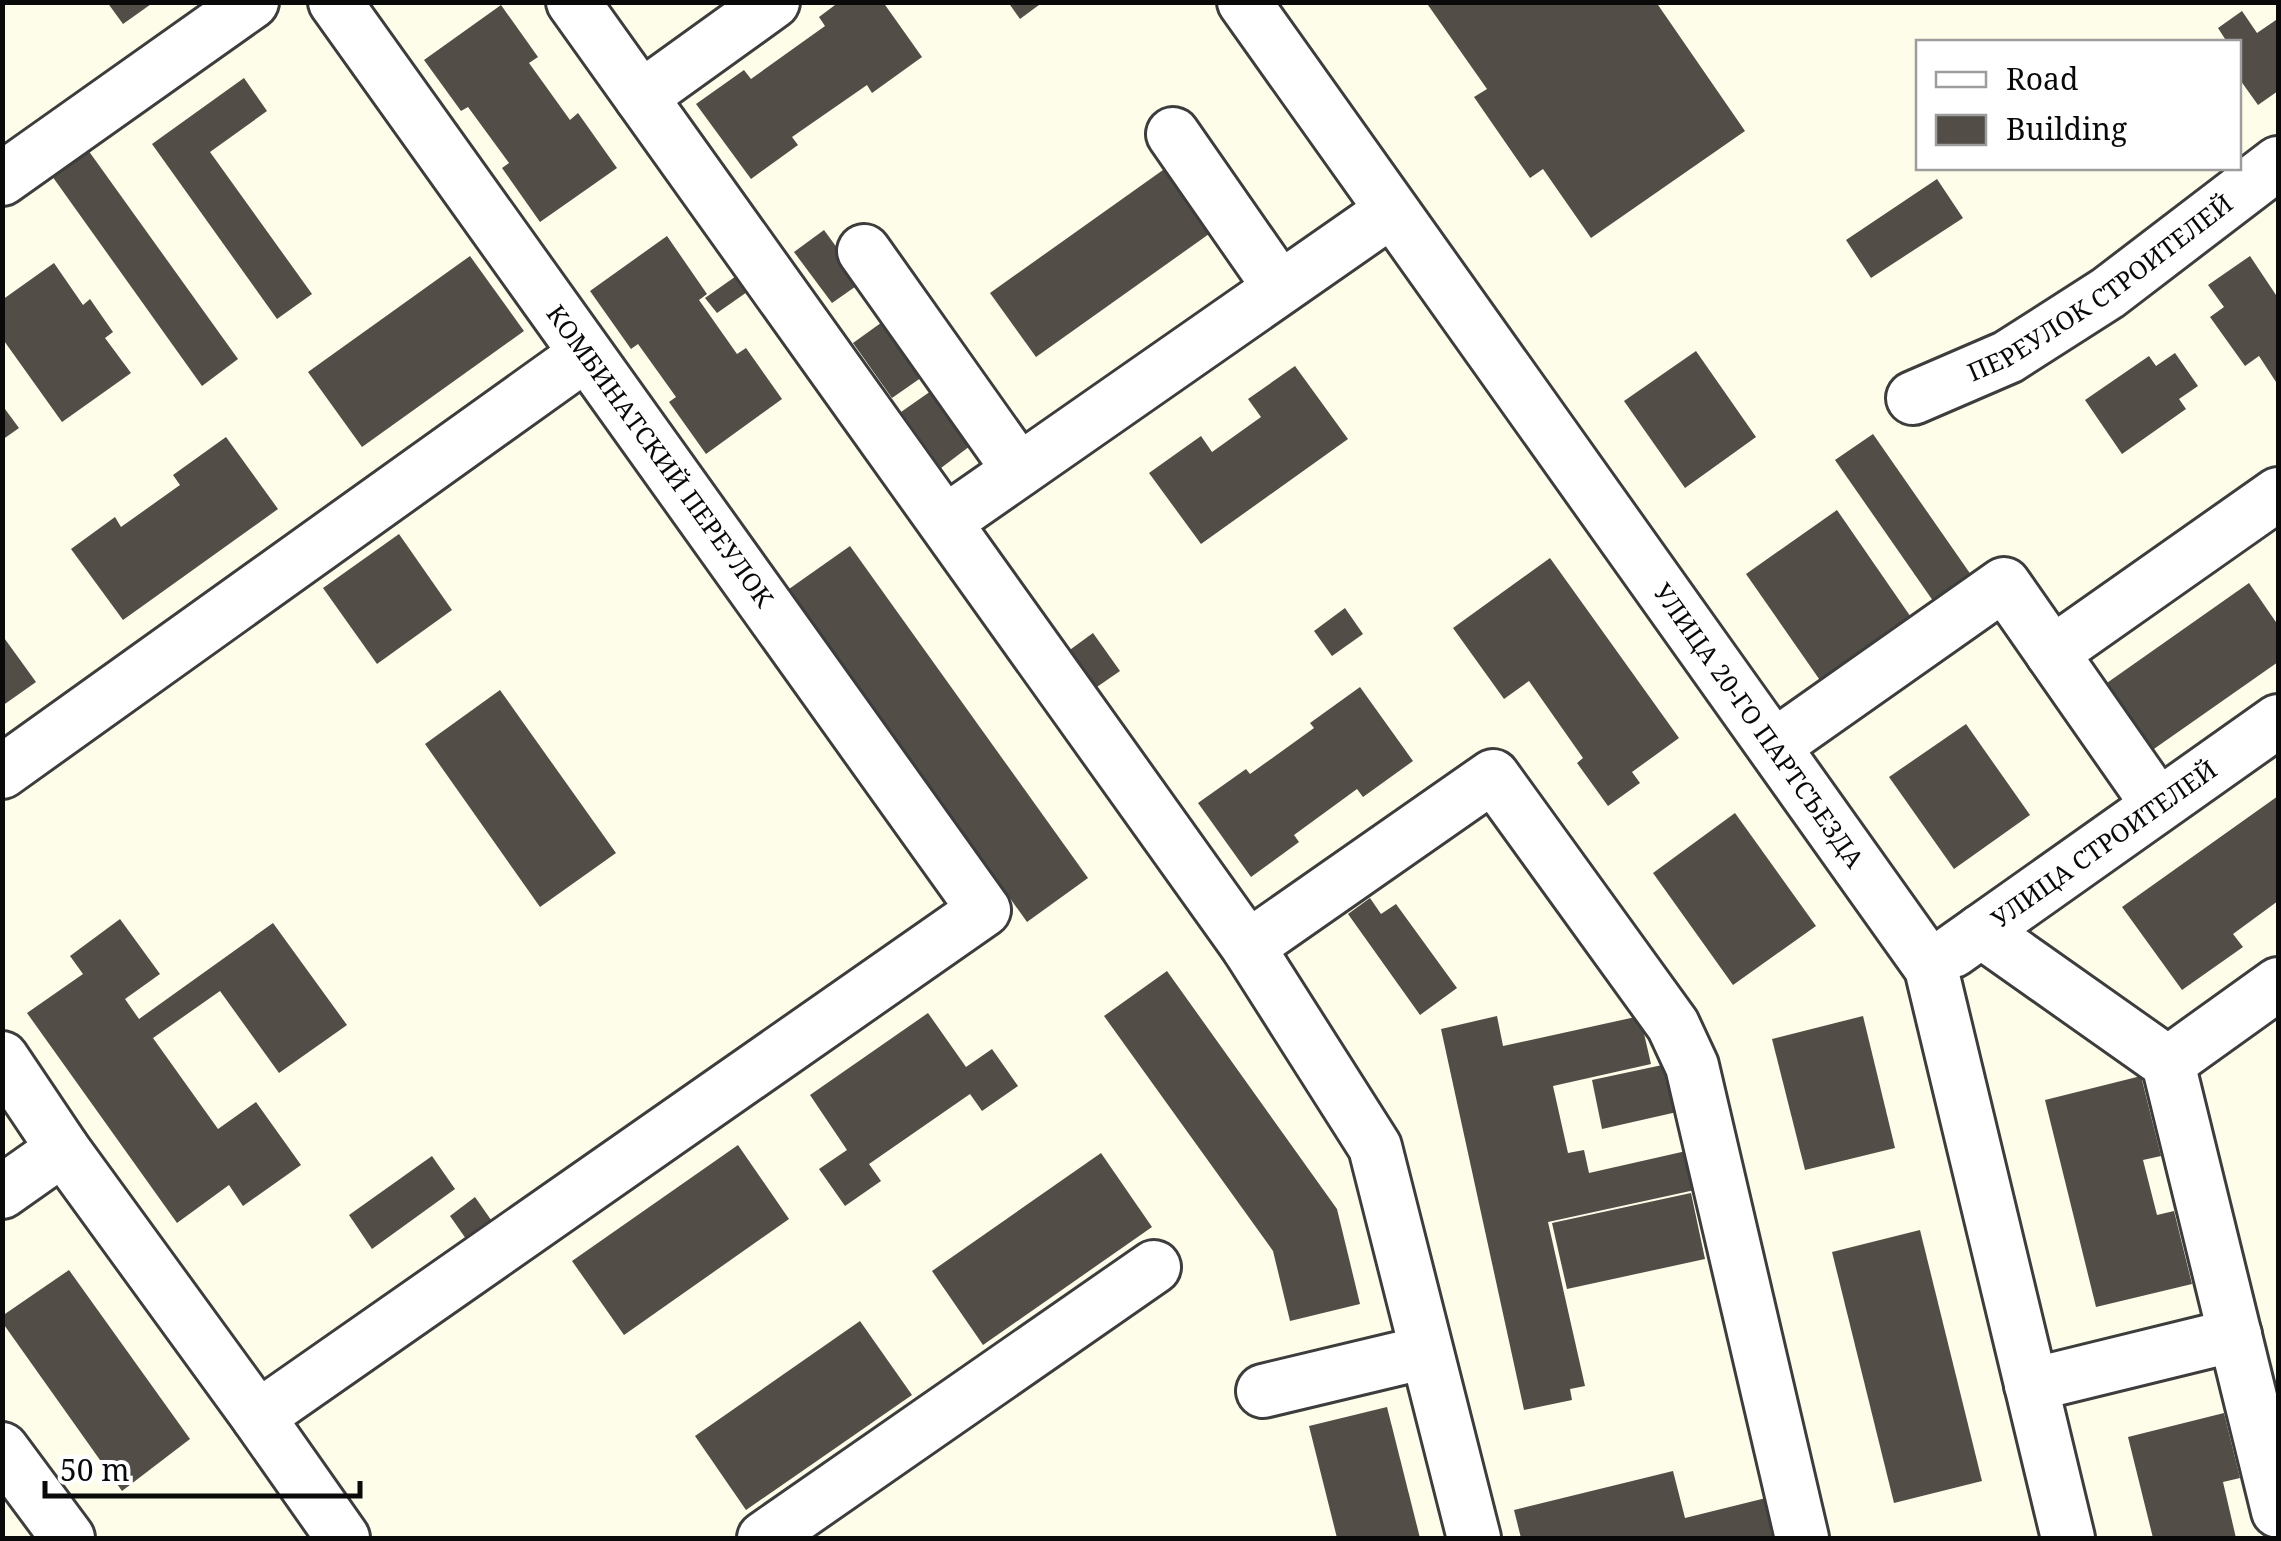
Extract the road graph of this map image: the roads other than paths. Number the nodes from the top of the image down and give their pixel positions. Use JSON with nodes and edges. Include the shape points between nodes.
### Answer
{"nodes":[{"id":1,"x":252,"y":2,"type":"edge"},
{"id":2,"x":335,"y":2,"type":"edge"},
{"id":3,"x":574,"y":2,"type":"edge"},
{"id":4,"x":772,"y":2,"type":"edge"},
{"id":5,"x":1244,"y":2,"type":"edge"},
{"id":6,"x":641,"y":96,"type":"junction"},
{"id":7,"x":1174,"y":134,"type":"dead end"},
{"id":8,"x":2278,"y":162,"type":"edge"},
{"id":9,"x":2,"y":179,"type":"edge"},
{"id":10,"x":1391,"y":211,"type":"junction"},
{"id":11,"x":864,"y":251,"type":"dead end"},
{"id":12,"x":1280,"y":288,"type":"junction"},
{"id":13,"x":586,"y":354,"type":"junction"},
{"id":14,"x":1913,"y":398,"type":"dead end"},
{"id":15,"x":1019,"y":470,"type":"junction"},
{"id":16,"x":2278,"y":494,"type":"edge"},
{"id":17,"x":945,"y":522,"type":"junction"},
{"id":18,"x":2052,"y":654,"type":"junction"},
{"id":19,"x":2278,"y":721,"type":"edge"},
{"id":20,"x":1774,"y":746,"type":"junction"},
{"id":21,"x":2,"y":772,"type":"edge"},
{"id":22,"x":2158,"y":805,"type":"junction"},
{"id":23,"x":1981,"y":931,"type":"junction"},
{"id":24,"x":1248,"y":947,"type":"junction"},
{"id":25,"x":1930,"y":968,"type":"junction"},
{"id":26,"x":2278,"y":984,"type":"edge"},
{"id":27,"x":2,"y":1058,"type":"edge"},
{"id":28,"x":2168,"y":1063,"type":"junction"},
{"id":29,"x":63,"y":1149,"type":"junction"},
{"id":30,"x":2,"y":1192,"type":"edge"},
{"id":31,"x":1154,"y":1266,"type":"dead end"},
{"id":32,"x":2235,"y":1335,"type":"junction"},
{"id":33,"x":1426,"y":1352,"type":"junction"},
{"id":34,"x":2031,"y":1385,"type":"junction"},
{"id":35,"x":1264,"y":1391,"type":"dead end"},
{"id":36,"x":258,"y":1416,"type":"junction"},
{"id":37,"x":2,"y":1449,"type":"edge"},
{"id":38,"x":2278,"y":1511,"type":"edge"},
{"id":39,"x":68,"y":1538,"type":"edge"},
{"id":40,"x":343,"y":1538,"type":"edge"},
{"id":41,"x":764,"y":1538,"type":"edge"},
{"id":42,"x":1474,"y":1538,"type":"edge"},
{"id":43,"x":1802,"y":1538,"type":"edge"},
{"id":44,"x":2068,"y":1538,"type":"edge"}],
"edges":[{"from":1,"to":9,"type":"street"},
{"from":2,"to":13,"type":"street","name":"КОМБИНАТСКИЙ ПЕРЕУЛОК"},
{"from":3,"to":6,"type":"street"},
{"from":4,"to":6,"type":"street"},
{"from":5,"to":10,"type":"street","name":"УЛИЦА 20-ГО ПАРТСЪЕЗДА"},
{"from":6,"to":17,"type":"street"},
{"from":7,"to":12,"type":"street"},
{"from":8,"to":14,"type":"street","name":"ПЕРЕУЛОК СТРОИТЕЛЕЙ","via":[[2108,294],[2008,357]]},
{"from":10,"to":12,"type":"street"},
{"from":10,"to":20,"type":"street","name":"УЛИЦА 20-ГО ПАРТСЪЕЗДА"},
{"from":11,"to":15,"type":"street"},
{"from":12,"to":15,"type":"street"},
{"from":13,"to":21,"type":"street"},
{"from":13,"to":36,"type":"street","name":"КОМБИНАТСКИЙ ПЕРЕУЛОК","via":[[984,910]]},
{"from":15,"to":17,"type":"street"},
{"from":16,"to":18,"type":"street"},
{"from":17,"to":24,"type":"street"},
{"from":18,"to":20,"type":"street","via":[[2004,584]]},
{"from":18,"to":22,"type":"street"},
{"from":19,"to":22,"type":"street","name":"УЛИЦА СТРОИТЕЛЕЙ"},
{"from":20,"to":25,"type":"street","name":"УЛИЦА 20-ГО ПАРТСЪЕЗДА"},
{"from":22,"to":23,"type":"street","name":"УЛИЦА СТРОИТЕЛЕЙ"},
{"from":23,"to":25,"type":"street","name":"УЛИЦА СТРОИТЕЛЕЙ"},
{"from":23,"to":28,"type":"street"},
{"from":24,"to":33,"type":"street","via":[[1375,1147]]},
{"from":24,"to":43,"type":"street","via":[[1493,776],[1673,1025],[1692,1066]]},
{"from":25,"to":34,"type":"street","name":"УЛИЦА 20-ГО ПАРТСЪЕЗДА"},
{"from":26,"to":28,"type":"street"},
{"from":27,"to":29,"type":"street"},
{"from":28,"to":32,"type":"street"},
{"from":29,"to":30,"type":"street"},
{"from":29,"to":36,"type":"street"},
{"from":31,"to":41,"type":"street"},
{"from":32,"to":34,"type":"street"},
{"from":32,"to":38,"type":"street"},
{"from":33,"to":35,"type":"street"},
{"from":33,"to":42,"type":"street"},
{"from":34,"to":44,"type":"street","name":"УЛИЦА 20-ГО ПАРТСЪЕЗДА"},
{"from":36,"to":40,"type":"street"},
{"from":37,"to":39,"type":"street"}]}
